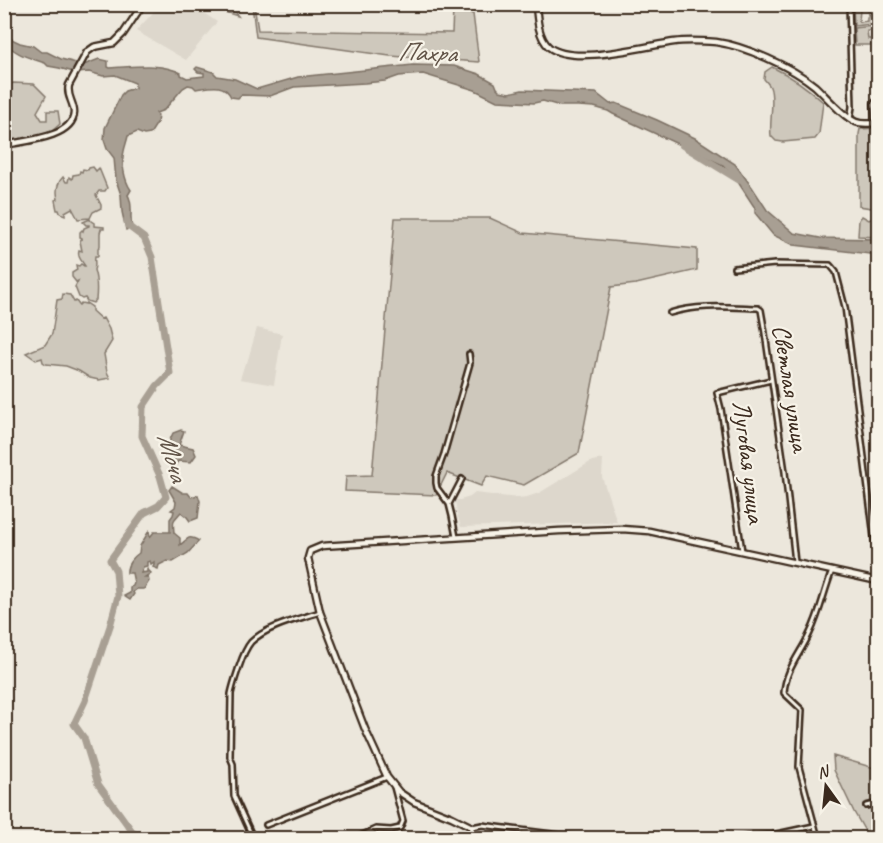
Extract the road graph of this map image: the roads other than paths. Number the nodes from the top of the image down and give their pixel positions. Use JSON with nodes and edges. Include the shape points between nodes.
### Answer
{"nodes":[{"id":1,"x":143,"y":4,"type":"edge"},
{"id":2,"x":536,"y":4,"type":"edge"},
{"id":3,"x":849,"y":4,"type":"edge"},
{"id":4,"x":879,"y":99,"type":"edge"},
{"id":5,"x":850,"y":119,"type":"junction"},
{"id":6,"x":877,"y":123,"type":"edge"},
{"id":7,"x":4,"y":145,"type":"edge"},
{"id":8,"x":734,"y":268,"type":"dead end"},
{"id":9,"x":670,"y":313,"type":"dead end"},
{"id":10,"x":469,"y":354,"type":"dead end"},
{"id":11,"x":771,"y":380,"type":"junction"},
{"id":12,"x":462,"y":479,"type":"dead end"},
{"id":13,"x":449,"y":504,"type":"junction"},
{"id":14,"x":456,"y":537,"type":"junction"},
{"id":15,"x":742,"y":551,"type":"junction"},
{"id":16,"x":795,"y":562,"type":"junction"},
{"id":17,"x":879,"y":568,"type":"edge"},
{"id":18,"x":832,"y":571,"type":"junction"},
{"id":19,"x":879,"y":581,"type":"edge"},
{"id":20,"x":320,"y":612,"type":"junction"},
{"id":21,"x":387,"y":777,"type":"junction"},
{"id":22,"x":394,"y":786,"type":"junction"},
{"id":23,"x":879,"y":803,"type":"edge"},
{"id":24,"x":866,"y":806,"type":"dead end"},
{"id":25,"x":266,"y":825,"type":"dead end"},
{"id":26,"x":814,"y":826,"type":"junction"},
{"id":27,"x":472,"y":827,"type":"junction"},
{"id":28,"x":253,"y":838,"type":"edge"},
{"id":29,"x":356,"y":838,"type":"edge"},
{"id":30,"x":470,"y":838,"type":"edge"},
{"id":31,"x":583,"y":838,"type":"edge"},
{"id":32,"x":727,"y":838,"type":"edge"},
{"id":33,"x":818,"y":838,"type":"edge"}],
"edges":[{"from":1,"to":7,"type":"street","via":[[114,42],[87,52],[69,85],[68,96],[74,111],[67,126],[54,134]]},
{"from":2,"to":5,"type":"street","via":[[543,41],[560,52],[587,56],[678,41],[716,42],[790,69]]},
{"from":3,"to":5,"type":"street"},
{"from":4,"to":6,"type":"street","via":[[873,103]]},
{"from":5,"to":6,"type":"street"},
{"from":8,"to":17,"type":"street","via":[[830,264],[836,272]]},
{"from":9,"to":11,"type":"street","name":"Светлая улица","via":[[715,307],[758,308]]},
{"from":10,"to":13,"type":"street","via":[[470,363],[436,476],[437,488]]},
{"from":11,"to":15,"type":"street","name":"Луговая улица","via":[[717,393]]},
{"from":11,"to":16,"type":"street","name":"Светлая улица"},
{"from":12,"to":13,"type":"street"},
{"from":13,"to":14,"type":"street"},
{"from":14,"to":15,"type":"street","via":[[622,529]]},
{"from":14,"to":20,"type":"street","via":[[322,546],[310,551],[308,558]]},
{"from":15,"to":16,"type":"street"},
{"from":16,"to":18,"type":"street"},
{"from":18,"to":19,"type":"street"},
{"from":18,"to":26,"type":"street","via":[[822,606],[791,667],[784,693],[802,710],[799,767]]},
{"from":20,"to":21,"type":"street"},
{"from":20,"to":28,"type":"street","via":[[262,633],[251,642],[233,685],[230,757],[234,796]]},
{"from":21,"to":22,"type":"street"},
{"from":21,"to":25,"type":"street"},
{"from":22,"to":27,"type":"street","via":[[414,802]]},
{"from":22,"to":29,"type":"street","via":[[403,821],[400,828],[376,829]]},
{"from":23,"to":24,"type":"street"},
{"from":26,"to":32,"type":"street","via":[[772,835]]},
{"from":26,"to":33,"type":"street"},
{"from":27,"to":30,"type":"street"},
{"from":27,"to":31,"type":"street"}]}
